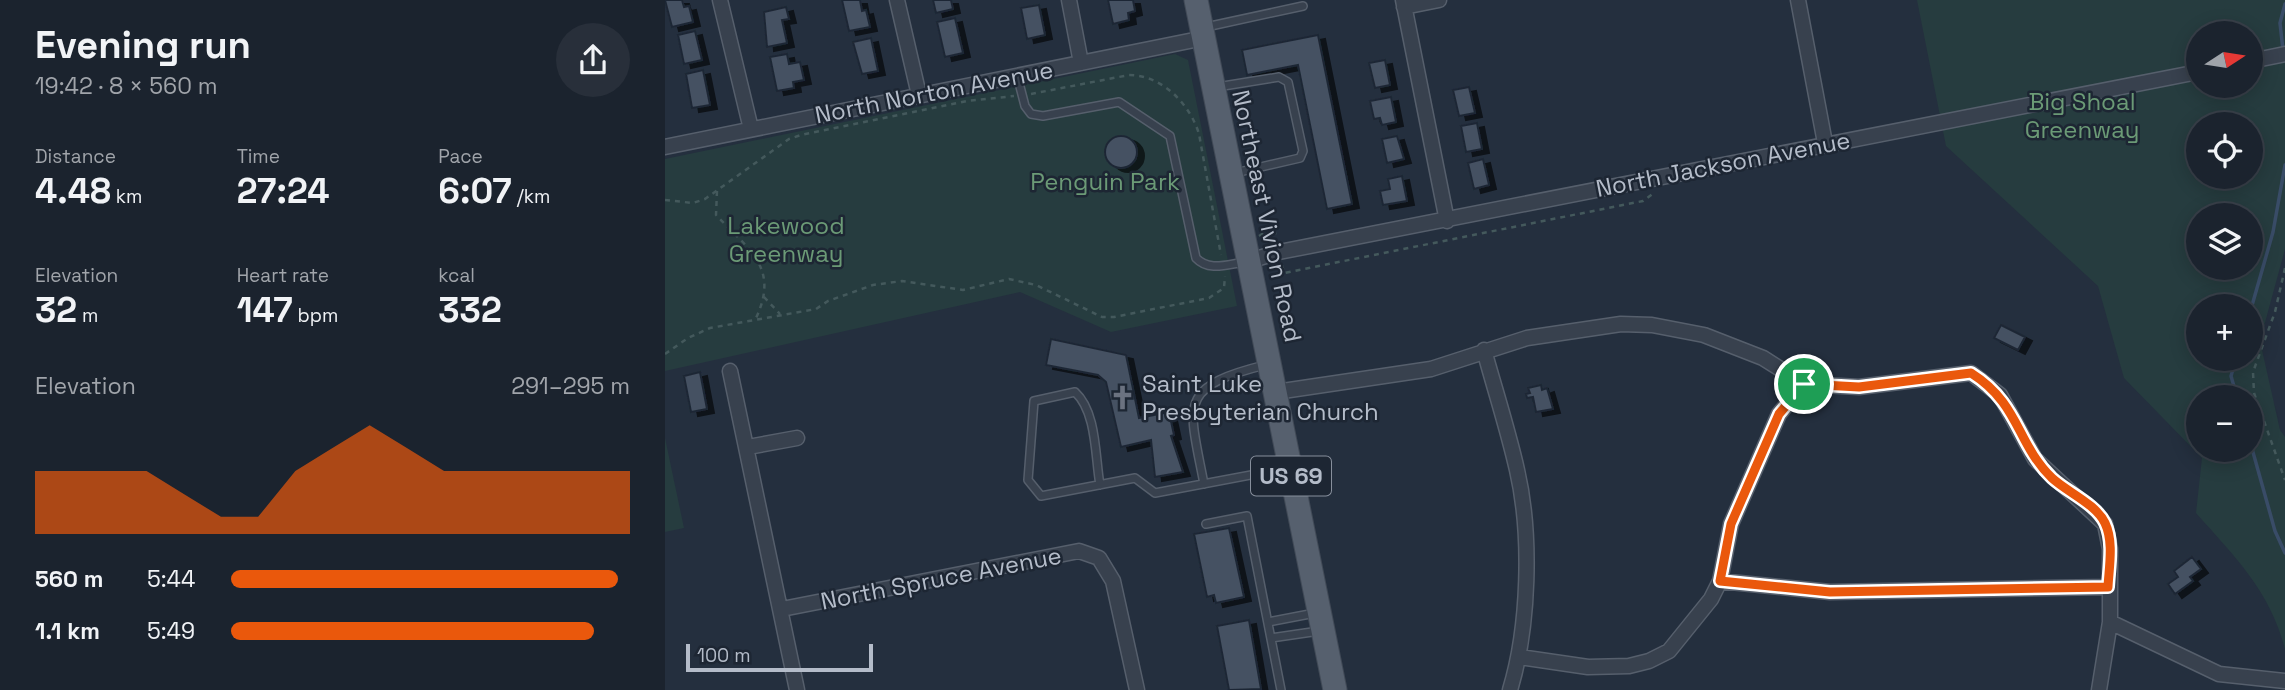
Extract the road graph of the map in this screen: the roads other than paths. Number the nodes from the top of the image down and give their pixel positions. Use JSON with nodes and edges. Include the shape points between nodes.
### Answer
{"nodes":[{"id":1,"x":720,"y":0,"type":"edge"},
{"id":2,"x":897,"y":0,"type":"edge"},
{"id":3,"x":1069,"y":0,"type":"edge"},
{"id":4,"x":1196,"y":0,"type":"edge"},
{"id":5,"x":1439,"y":0,"type":"edge"},
{"id":6,"x":1798,"y":0,"type":"edge"},
{"id":7,"x":1403,"y":4,"type":"edge"},
{"id":8,"x":1303,"y":6,"type":"dead end"},
{"id":9,"x":1203,"y":33,"type":"junction"},
{"id":10,"x":2285,"y":54,"type":"edge"},
{"id":11,"x":2263,"y":59,"type":"edge"},
{"id":12,"x":1081,"y":63,"type":"junction"},
{"id":13,"x":2186,"y":74,"type":"edge"},
{"id":14,"x":1017,"y":75,"type":"junction"},
{"id":15,"x":1214,"y":87,"type":"junction"},
{"id":16,"x":919,"y":96,"type":"junction"},
{"id":17,"x":751,"y":129,"type":"junction"},
{"id":18,"x":1825,"y":144,"type":"junction"},
{"id":19,"x":665,"y":147,"type":"edge"},
{"id":20,"x":1231,"y":174,"type":"junction"},
{"id":21,"x":1447,"y":220,"type":"junction"},
{"id":22,"x":1249,"y":261,"type":"junction"},
{"id":23,"x":1484,"y":350,"type":"junction"},
{"id":24,"x":1270,"y":363,"type":"junction"},
{"id":25,"x":730,"y":371,"type":"dead end"},
{"id":26,"x":1804,"y":384,"type":"junction"},
{"id":27,"x":1276,"y":391,"type":"junction"},
{"id":28,"x":796,"y":438,"type":"dead end"},
{"id":29,"x":748,"y":446,"type":"junction"},
{"id":30,"x":1289,"y":468,"type":"junction"},
{"id":31,"x":1204,"y":484,"type":"junction"},
{"id":32,"x":1100,"y":485,"type":"junction"},
{"id":33,"x":1206,"y":524,"type":"dead end"},
{"id":34,"x":1720,"y":581,"type":"junction"},
{"id":35,"x":2108,"y":587,"type":"junction"},
{"id":36,"x":782,"y":609,"type":"junction"},
{"id":37,"x":1268,"y":622,"type":"junction"},
{"id":38,"x":1321,"y":622,"type":"junction"},
{"id":39,"x":2111,"y":622,"type":"junction"},
{"id":40,"x":1271,"y":638,"type":"junction"},
{"id":41,"x":1520,"y":657,"type":"junction"},
{"id":42,"x":2285,"y":681,"type":"edge"},
{"id":43,"x":797,"y":690,"type":"edge"},
{"id":44,"x":1137,"y":690,"type":"edge"},
{"id":45,"x":1281,"y":690,"type":"edge"},
{"id":46,"x":1335,"y":690,"type":"edge"},
{"id":47,"x":1510,"y":690,"type":"edge"},
{"id":48,"x":2099,"y":690,"type":"edge"}],
"edges":[{"from":1,"to":17,"type":"street"},
{"from":2,"to":16,"type":"street"},
{"from":3,"to":12,"type":"street"},
{"from":4,"to":9,"type":"main road","name":"Northeast Vivion Road","number":"US 69"},
{"from":5,"to":7,"type":"street"},
{"from":6,"to":18,"type":"street"},
{"from":7,"to":21,"type":"street"},
{"from":8,"to":9,"type":"lane"},
{"from":9,"to":12,"type":"street","name":"North Norton Avenue"},
{"from":9,"to":15,"type":"main road","name":"Northeast Vivion Road","number":"US 69"},
{"from":10,"to":11,"type":"street"},
{"from":12,"to":14,"type":"street","name":"North Norton Avenue"},
{"from":13,"to":18,"type":"street","name":"North Jackson Avenue"},
{"from":14,"to":16,"type":"street","name":"North Norton Avenue"},
{"from":14,"to":22,"type":"lane","via":[[1031,114],[1043,116],[1119,102],[1170,136],[1196,258],[1202,265]]},
{"from":15,"to":20,"type":"main road","name":"Northeast Vivion Road","number":"US 69"},
{"from":15,"to":20,"type":"lane","via":[[1285,78],[1303,151],[1296,161]]},
{"from":16,"to":17,"type":"street","name":"North Norton Avenue"},
{"from":17,"to":19,"type":"street","name":"North Norton Avenue"},
{"from":18,"to":21,"type":"street","name":"North Jackson Avenue"},
{"from":20,"to":22,"type":"main road","name":"Northeast Vivion Road","number":"US 69"},
{"from":21,"to":22,"type":"street","name":"North Jackson Avenue"},
{"from":22,"to":24,"type":"main road","name":"Northeast Vivion Road","number":"US 69"},
{"from":23,"to":26,"type":"street","via":[[1570,330],[1653,325],[1734,345]]},
{"from":23,"to":27,"type":"street","via":[[1431,369]]},
{"from":23,"to":41,"type":"street","via":[[1518,472],[1525,563]]},
{"from":24,"to":27,"type":"main road","name":"Northeast Vivion Road","number":"US 69"},
{"from":24,"to":31,"type":"lane","via":[[1228,374],[1206,385],[1194,399],[1192,420]]},
{"from":25,"to":29,"type":"street"},
{"from":26,"to":34,"type":"street","via":[[1779,414],[1731,524]]},
{"from":26,"to":35,"type":"street","via":[[1859,387],[1971,373],[1988,383],[2000,395],[2035,459],[2105,524],[2110,549]]},
{"from":27,"to":30,"type":"main road","name":"Northeast Vivion Road","number":"US 69"},
{"from":28,"to":29,"type":"street"},
{"from":29,"to":36,"type":"street"},
{"from":30,"to":31,"type":"lane"},
{"from":30,"to":38,"type":"main road","name":"Northeast Vivion Road","number":"US 69"},
{"from":31,"to":32,"type":"lane","via":[[1155,493],[1135,478]]},
{"from":32,"to":32,"type":"lane","via":[[1041,496],[1033,489],[1028,480],[1034,401],[1075,391],[1079,395],[1087,408]]},
{"from":33,"to":37,"type":"lane","via":[[1247,516]]},
{"from":34,"to":35,"type":"street","via":[[1830,592]]},
{"from":34,"to":41,"type":"street","via":[[1669,651],[1649,661],[1588,667]]},
{"from":35,"to":39,"type":"street"},
{"from":36,"to":43,"type":"street"},
{"from":36,"to":44,"type":"street","name":"North Spruce Avenue","via":[[1079,551],[1099,558],[1112,582]]},
{"from":37,"to":38,"type":"lane"},
{"from":37,"to":40,"type":"lane"},
{"from":38,"to":40,"type":"lane"},
{"from":38,"to":46,"type":"main road","name":"Northeast Vivion Road","number":"US 69"},
{"from":39,"to":42,"type":"street","via":[[2219,674]]},
{"from":39,"to":48,"type":"street"},
{"from":40,"to":45,"type":"lane"},
{"from":41,"to":47,"type":"street"}]}
